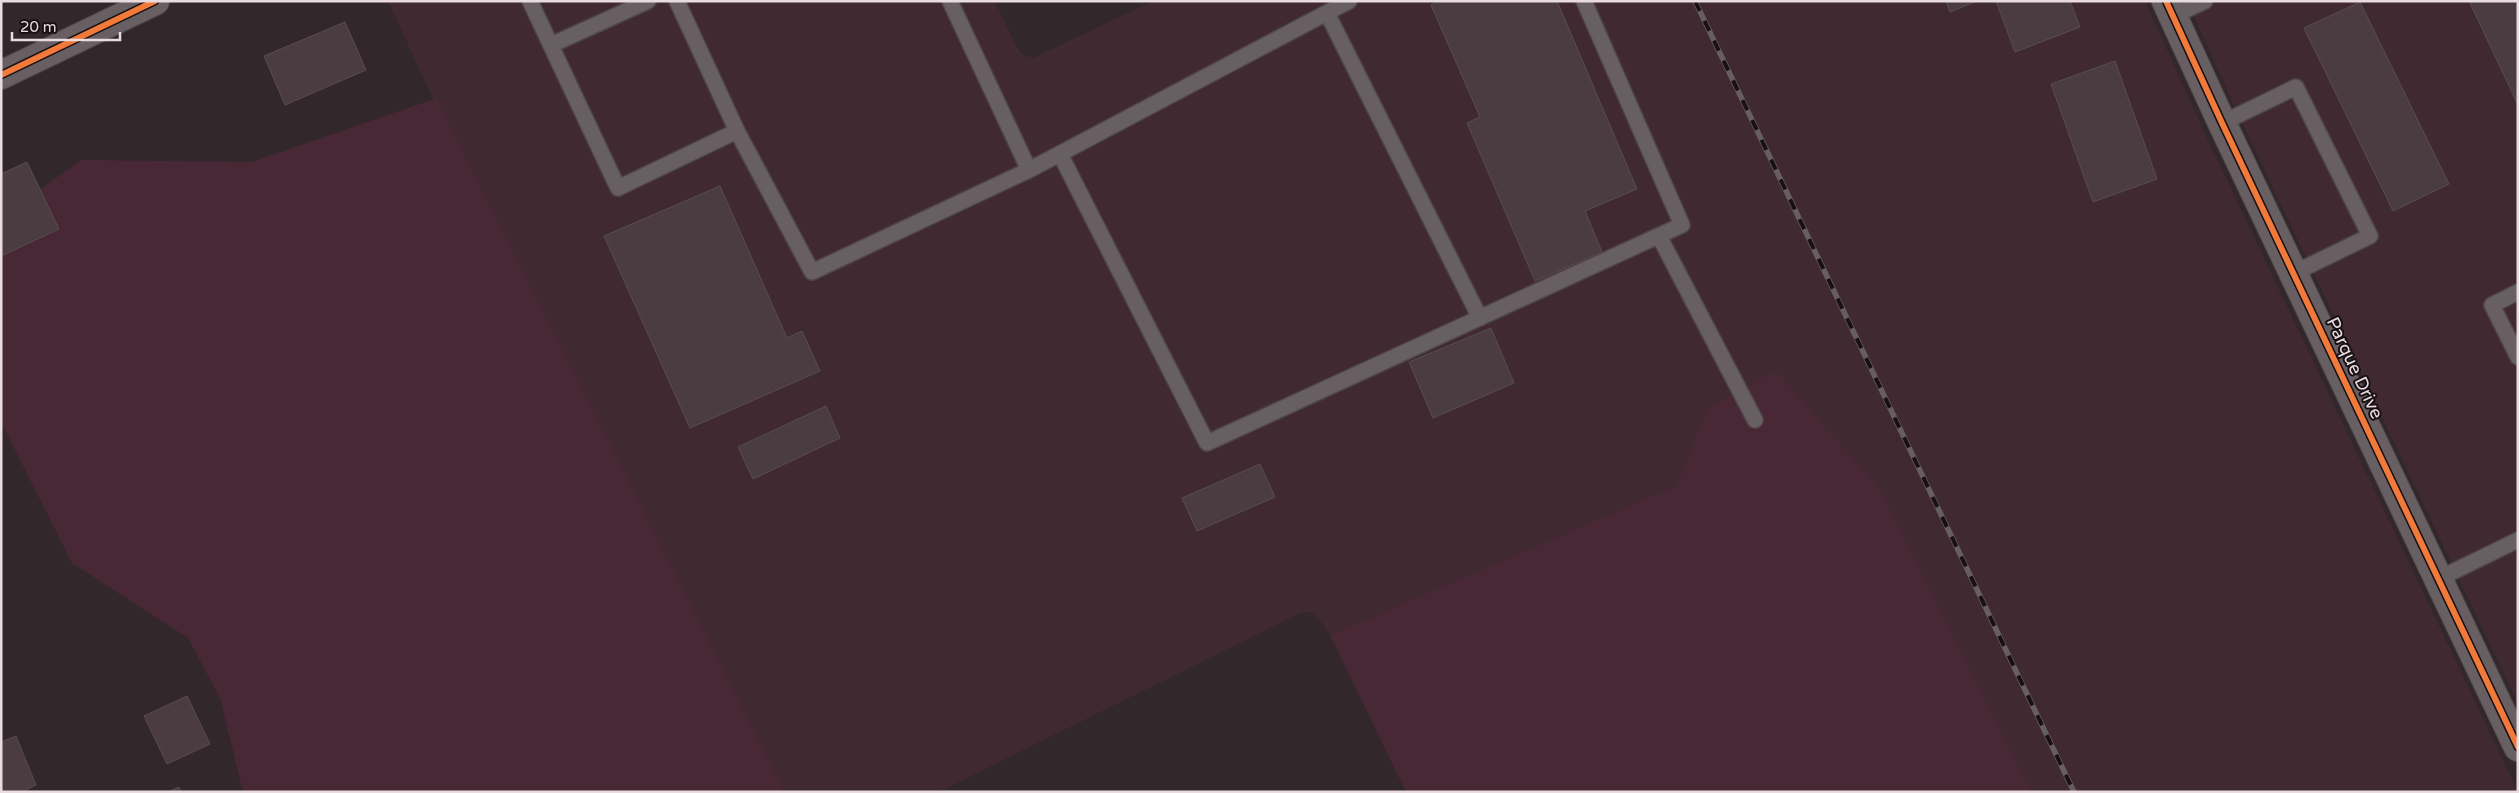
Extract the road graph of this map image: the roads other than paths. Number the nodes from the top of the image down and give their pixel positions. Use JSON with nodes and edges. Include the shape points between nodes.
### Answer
{"nodes":[{"id":1,"x":155,"y":1,"type":"edge"},
{"id":2,"x":530,"y":1,"type":"edge"},
{"id":3,"x":648,"y":1,"type":"edge"},
{"id":4,"x":677,"y":1,"type":"edge"},
{"id":5,"x":950,"y":1,"type":"edge"},
{"id":6,"x":1349,"y":1,"type":"edge"},
{"id":7,"x":1584,"y":1,"type":"edge"},
{"id":8,"x":2205,"y":1,"type":"edge"},
{"id":9,"x":2169,"y":9,"type":"edge"},
{"id":10,"x":1327,"y":13,"type":"junction"},
{"id":11,"x":551,"y":44,"type":"junction"},
{"id":12,"x":1,"y":75,"type":"edge"},
{"id":13,"x":2222,"y":123,"type":"junction"},
{"id":14,"x":737,"y":131,"type":"junction"},
{"id":15,"x":1060,"y":154,"type":"junction"},
{"id":16,"x":1029,"y":170,"type":"junction"},
{"id":17,"x":1659,"y":236,"type":"junction"},
{"id":18,"x":2294,"y":273,"type":"junction"},
{"id":19,"x":2518,"y":292,"type":"edge"},
{"id":20,"x":1480,"y":318,"type":"junction"},
{"id":21,"x":2518,"y":357,"type":"edge"},
{"id":22,"x":1755,"y":420,"type":"dead end"},
{"id":23,"x":2518,"y":540,"type":"edge"},
{"id":24,"x":2438,"y":579,"type":"junction"},
{"id":25,"x":2518,"y":747,"type":"edge"}],
"edges":[{"from":1,"to":12,"type":"street"},
{"from":2,"to":11,"type":"lane"},
{"from":3,"to":11,"type":"lane"},
{"from":4,"to":14,"type":"lane"},
{"from":5,"to":16,"type":"lane"},
{"from":6,"to":10,"type":"lane"},
{"from":7,"to":17,"type":"lane","via":[[1682,225]]},
{"from":8,"to":9,"type":"lane"},
{"from":9,"to":13,"type":"street","name":"Parque Drive"},
{"from":10,"to":15,"type":"lane"},
{"from":10,"to":20,"type":"lane"},
{"from":11,"to":14,"type":"lane","via":[[618,188]]},
{"from":13,"to":18,"type":"street","name":"Parque Drive"},
{"from":13,"to":18,"type":"lane","via":[[2296,87],[2370,236]]},
{"from":14,"to":16,"type":"lane","via":[[812,272]]},
{"from":15,"to":16,"type":"lane"},
{"from":15,"to":20,"type":"lane","via":[[1206,443]]},
{"from":17,"to":20,"type":"lane"},
{"from":17,"to":22,"type":"lane"},
{"from":18,"to":24,"type":"street","name":"Parque Drive"},
{"from":19,"to":21,"type":"lane","via":[[2492,305]]},
{"from":23,"to":24,"type":"lane"},
{"from":24,"to":25,"type":"street","name":"Parque Drive"}]}
